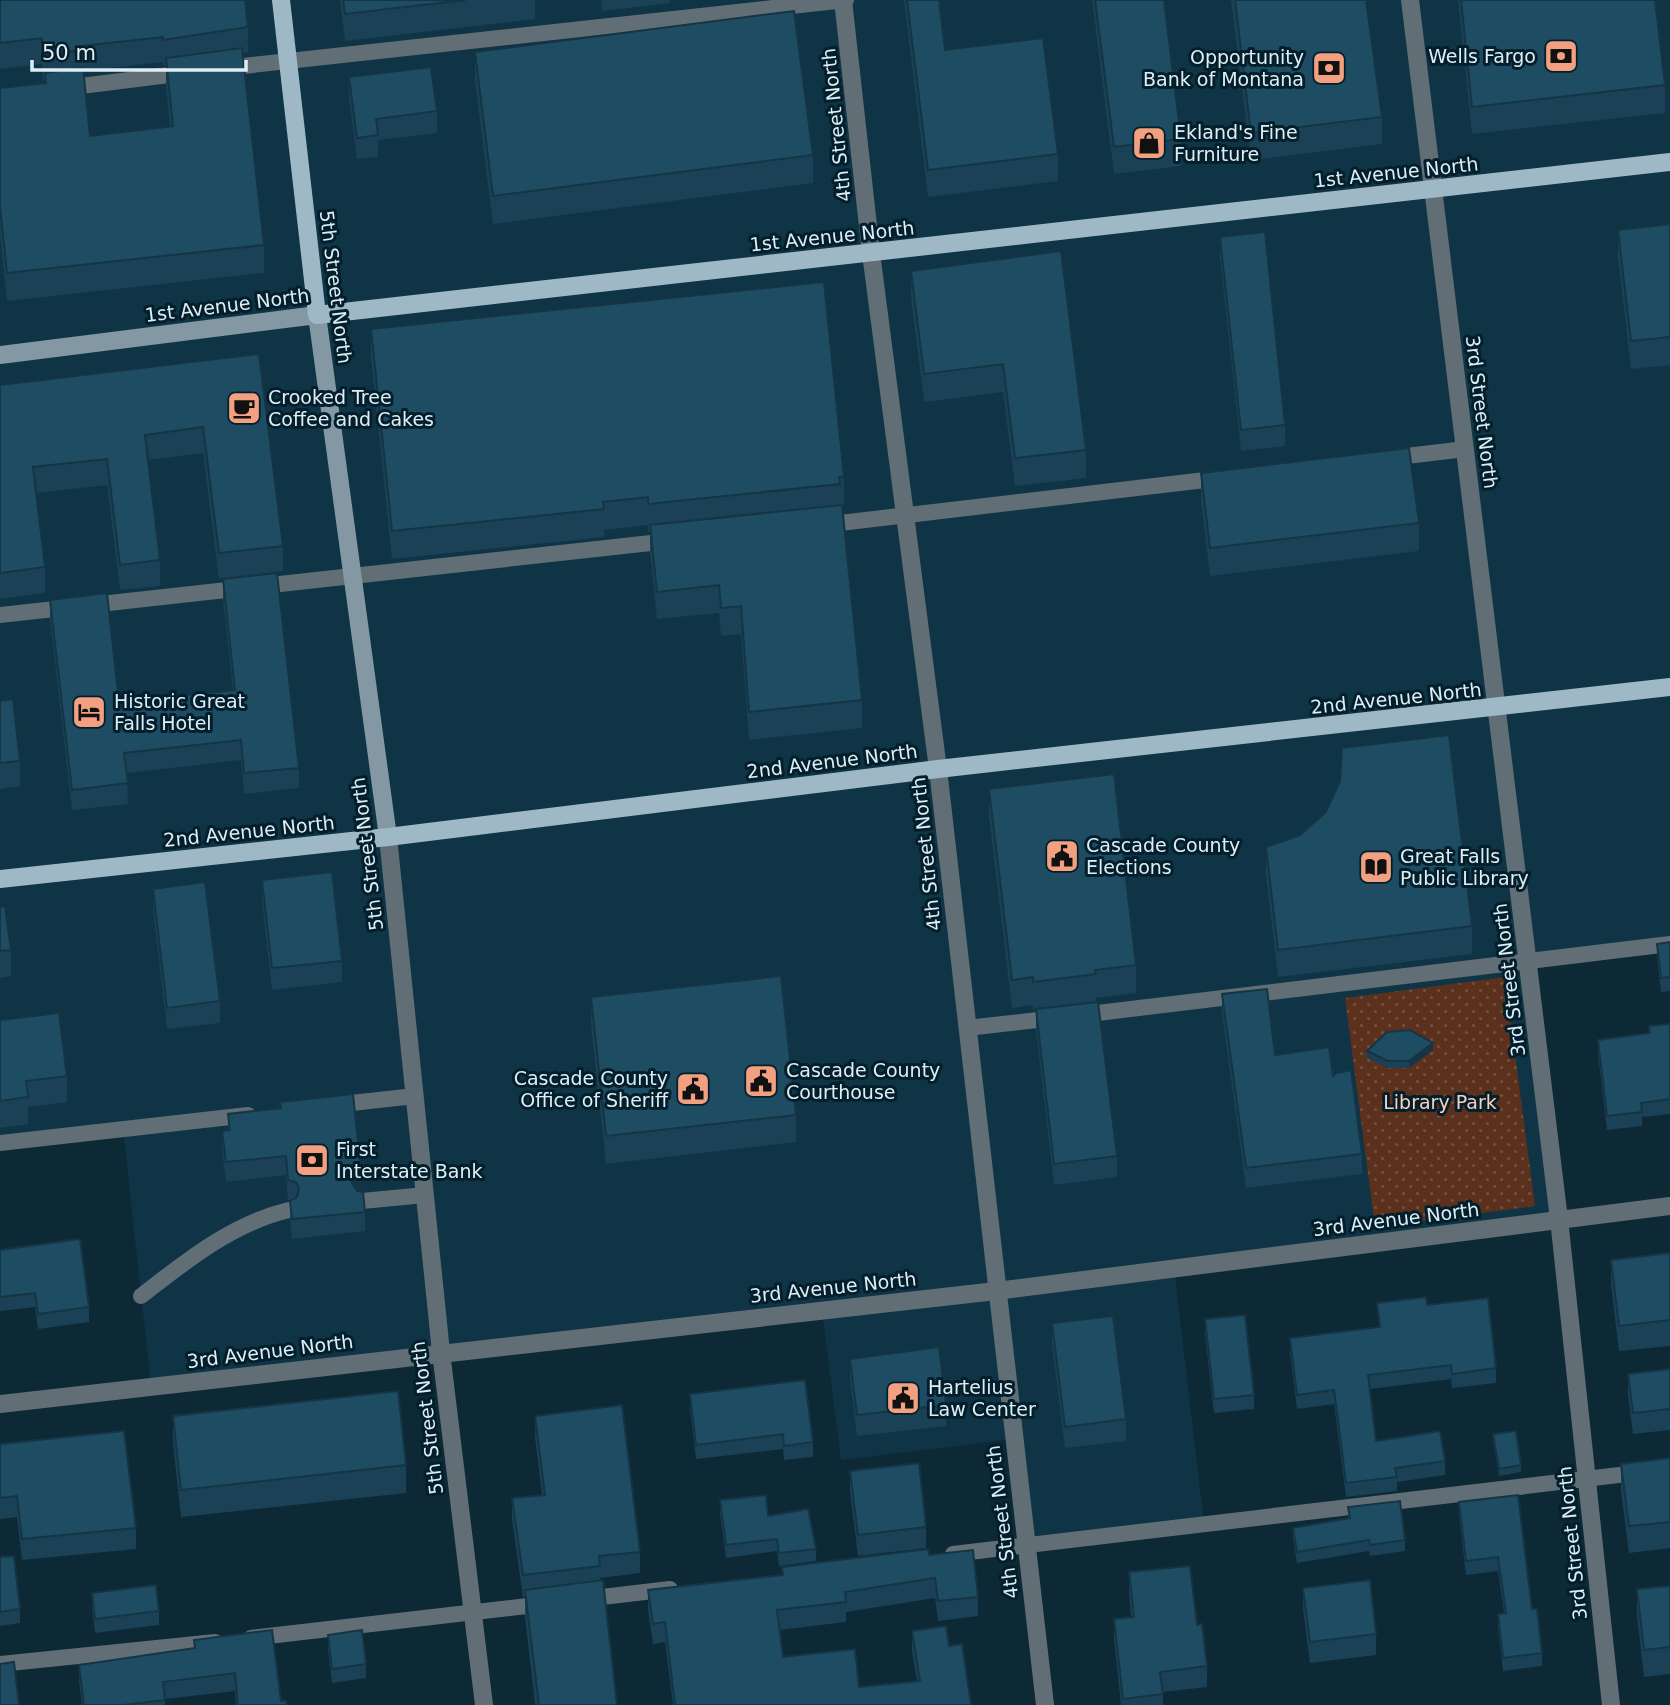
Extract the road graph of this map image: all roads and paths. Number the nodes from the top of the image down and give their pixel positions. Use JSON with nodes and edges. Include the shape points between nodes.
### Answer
{"nodes":[{"id":1,"x":281,"y":0,"type":"edge"},
{"id":2,"x":844,"y":0,"type":"edge"},
{"id":3,"x":1410,"y":0,"type":"edge"},
{"id":4,"x":288,"y":60,"type":"junction"},
{"id":5,"x":55,"y":89,"type":"edge"},
{"id":6,"x":1670,"y":162,"type":"edge"},
{"id":7,"x":1433,"y":189,"type":"junction"},
{"id":8,"x":871,"y":253,"type":"junction"},
{"id":9,"x":317,"y":315,"type":"junction"},
{"id":10,"x":0,"y":355,"type":"edge"},
{"id":11,"x":1465,"y":449,"type":"junction"},
{"id":12,"x":1372,"y":460,"type":"edge"},
{"id":13,"x":1240,"y":476,"type":"edge"},
{"id":14,"x":905,"y":516,"type":"junction"},
{"id":15,"x":810,"y":526,"type":"edge"},
{"id":16,"x":689,"y":538,"type":"edge"},
{"id":17,"x":352,"y":573,"type":"junction"},
{"id":18,"x":0,"y":615,"type":"edge"},
{"id":19,"x":1670,"y":687,"type":"edge"},
{"id":20,"x":1497,"y":708,"type":"junction"},
{"id":21,"x":938,"y":768,"type":"junction"},
{"id":22,"x":387,"y":837,"type":"junction"},
{"id":23,"x":0,"y":879,"type":"edge"},
{"id":24,"x":1670,"y":944,"type":"edge"},
{"id":25,"x":1528,"y":961,"type":"junction"},
{"id":26,"x":967,"y":1028,"type":"junction"},
{"id":27,"x":415,"y":1096,"type":"junction"},
{"id":28,"x":323,"y":1107,"type":"edge"},
{"id":29,"x":271,"y":1112,"type":"edge"},
{"id":30,"x":0,"y":1143,"type":"edge"},
{"id":31,"x":425,"y":1195,"type":"junction"},
{"id":32,"x":362,"y":1202,"type":"edge"},
{"id":33,"x":1670,"y":1206,"type":"edge"},
{"id":34,"x":289,"y":1210,"type":"edge"},
{"id":35,"x":1559,"y":1219,"type":"junction"},
{"id":36,"x":996,"y":1291,"type":"junction"},
{"id":37,"x":141,"y":1296,"type":"dead end"},
{"id":38,"x":441,"y":1352,"type":"junction"},
{"id":39,"x":0,"y":1404,"type":"edge"},
{"id":40,"x":1670,"y":1469,"type":"edge"},
{"id":41,"x":1585,"y":1478,"type":"junction"},
{"id":42,"x":1026,"y":1545,"type":"junction"},
{"id":43,"x":929,"y":1557,"type":"edge"},
{"id":44,"x":681,"y":1587,"type":"edge"},
{"id":45,"x":474,"y":1613,"type":"junction"},
{"id":46,"x":0,"y":1664,"type":"edge"},
{"id":47,"x":484,"y":1705,"type":"edge"},
{"id":48,"x":1045,"y":1705,"type":"edge"},
{"id":49,"x":1611,"y":1705,"type":"edge"}],
"edges":[{"from":1,"to":4,"type":"main road","name":"5th Street North"},
{"from":2,"to":4,"type":"lane"},
{"from":2,"to":8,"type":"street","name":"4th Street North"},
{"from":3,"to":7,"type":"street","name":"3rd Street North"},
{"from":4,"to":5,"type":"lane"},
{"from":4,"to":9,"type":"main road","name":"5th Street North"},
{"from":6,"to":7,"type":"main road","name":"1st Avenue North"},
{"from":7,"to":8,"type":"main road","name":"1st Avenue North"},
{"from":7,"to":11,"type":"street","name":"3rd Street North"},
{"from":8,"to":9,"type":"main road","name":"1st Avenue North"},
{"from":8,"to":14,"type":"street","name":"4th Street North"},
{"from":9,"to":10,"type":"main road","name":"1st Avenue North"},
{"from":9,"to":17,"type":"main road","name":"5th Street North"},
{"from":11,"to":12,"type":"lane"},
{"from":11,"to":20,"type":"street","name":"3rd Street North"},
{"from":13,"to":14,"type":"lane"},
{"from":14,"to":15,"type":"lane"},
{"from":14,"to":21,"type":"street","name":"4th Street North"},
{"from":16,"to":17,"type":"lane"},
{"from":17,"to":18,"type":"lane"},
{"from":17,"to":22,"type":"main road","name":"5th Street North"},
{"from":19,"to":20,"type":"main road","name":"2nd Avenue North"},
{"from":20,"to":21,"type":"main road","name":"2nd Avenue North"},
{"from":20,"to":25,"type":"street","name":"3rd Street North"},
{"from":21,"to":22,"type":"main road","name":"2nd Avenue North"},
{"from":21,"to":26,"type":"street","name":"4th Street North"},
{"from":22,"to":23,"type":"main road","name":"2nd Avenue North"},
{"from":22,"to":27,"type":"street","name":"5th Street North"},
{"from":24,"to":25,"type":"lane"},
{"from":25,"to":26,"type":"lane"},
{"from":25,"to":35,"type":"street","name":"3rd Street North"},
{"from":26,"to":36,"type":"street","name":"4th Street North"},
{"from":27,"to":28,"type":"lane"},
{"from":27,"to":31,"type":"street","name":"5th Street North"},
{"from":29,"to":30,"type":"lane"},
{"from":31,"to":32,"type":"lane"},
{"from":31,"to":38,"type":"street","name":"5th Street North"},
{"from":33,"to":35,"type":"street","name":"3rd Avenue North"},
{"from":34,"to":37,"type":"lane","via":[[261,1217],[191,1257]]},
{"from":35,"to":36,"type":"street","name":"3rd Avenue North"},
{"from":35,"to":41,"type":"street","name":"3rd Street North"},
{"from":36,"to":38,"type":"street","name":"3rd Avenue North"},
{"from":36,"to":42,"type":"street","name":"4th Street North"},
{"from":38,"to":39,"type":"street","name":"3rd Avenue North"},
{"from":38,"to":45,"type":"street","name":"5th Street North"},
{"from":40,"to":41,"type":"lane"},
{"from":41,"to":42,"type":"lane"},
{"from":41,"to":49,"type":"street","name":"3rd Street North"},
{"from":42,"to":43,"type":"lane"},
{"from":42,"to":48,"type":"street","name":"4th Street North"},
{"from":44,"to":45,"type":"lane"},
{"from":45,"to":46,"type":"lane"},
{"from":45,"to":47,"type":"street","name":"5th Street North"}]}
